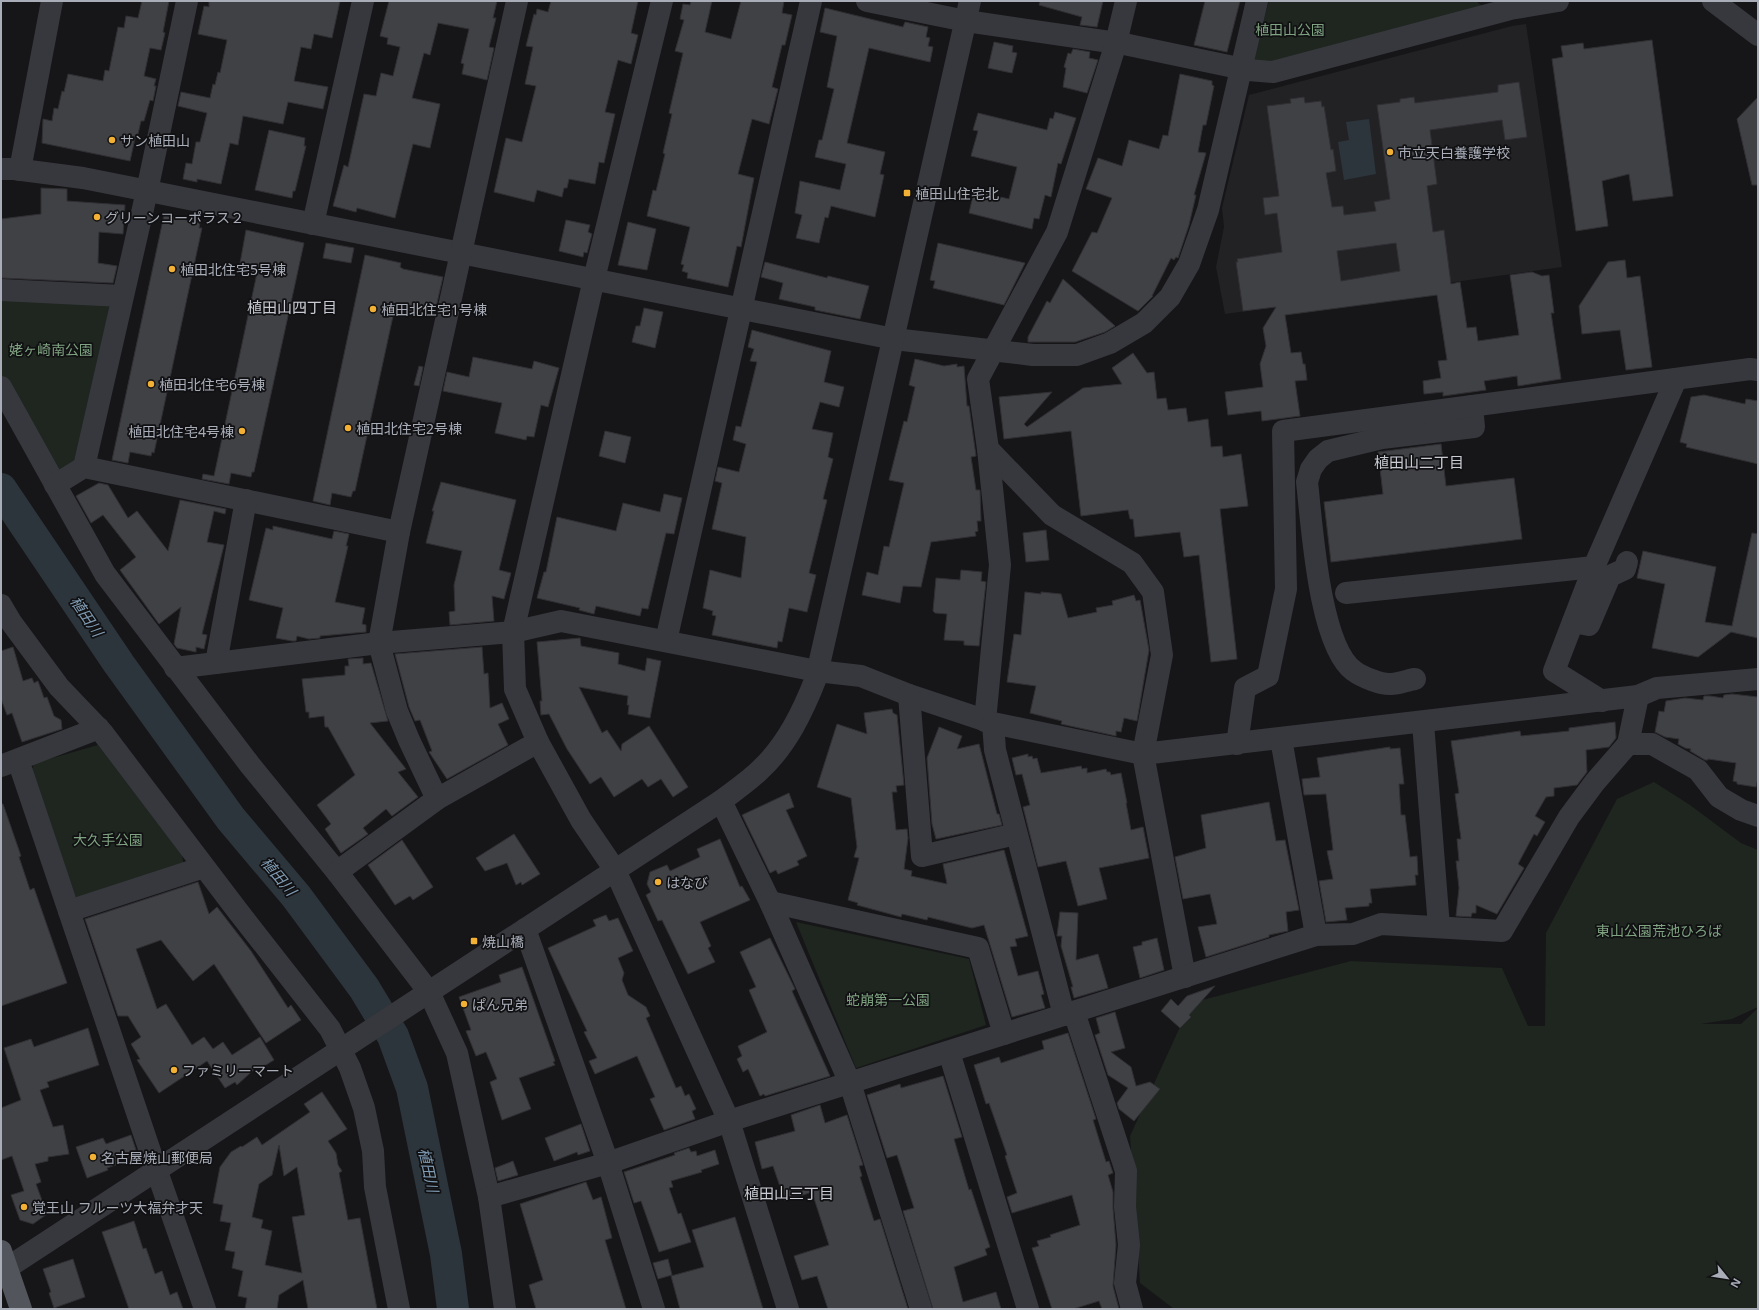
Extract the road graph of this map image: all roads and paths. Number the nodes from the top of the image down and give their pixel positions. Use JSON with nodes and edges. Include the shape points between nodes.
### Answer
{"nodes":[{"id":1,"x":52,"y":1,"type":"edge"},
{"id":2,"x":187,"y":1,"type":"edge"},
{"id":3,"x":363,"y":1,"type":"edge"},
{"id":4,"x":518,"y":1,"type":"edge"},
{"id":5,"x":662,"y":1,"type":"edge"},
{"id":6,"x":811,"y":1,"type":"edge"},
{"id":7,"x":867,"y":1,"type":"edge"},
{"id":8,"x":1126,"y":1,"type":"edge"},
{"id":9,"x":1257,"y":1,"type":"edge"},
{"id":10,"x":1558,"y":1,"type":"edge"},
{"id":11,"x":1713,"y":1,"type":"edge"},
{"id":12,"x":1497,"y":6,"type":"edge"},
{"id":13,"x":968,"y":11,"type":"edge"},
{"id":14,"x":1758,"y":35,"type":"edge"},
{"id":15,"x":1116,"y":43,"type":"junction"},
{"id":16,"x":1242,"y":68,"type":"junction"},
{"id":17,"x":11,"y":170,"type":"edge"},
{"id":18,"x":147,"y":191,"type":"junction"},
{"id":19,"x":313,"y":224,"type":"junction"},
{"id":20,"x":462,"y":254,"type":"junction"},
{"id":21,"x":594,"y":280,"type":"junction"},
{"id":22,"x":1,"y":290,"type":"edge"},
{"id":23,"x":122,"y":296,"type":"junction"},
{"id":24,"x":741,"y":309,"type":"junction"},
{"id":25,"x":894,"y":338,"type":"junction"},
{"id":26,"x":993,"y":350,"type":"junction"},
{"id":27,"x":1758,"y":370,"type":"edge"},
{"id":28,"x":1676,"y":379,"type":"junction"},
{"id":29,"x":1,"y":387,"type":"edge"},
{"id":30,"x":1472,"y":406,"type":"junction"},
{"id":31,"x":988,"y":449,"type":"junction"},
{"id":32,"x":84,"y":467,"type":"junction"},
{"id":33,"x":55,"y":485,"type":"junction"},
{"id":34,"x":246,"y":500,"type":"junction"},
{"id":35,"x":399,"y":532,"type":"junction"},
{"id":36,"x":1627,"y":562,"type":"dead end"},
{"id":37,"x":1594,"y":567,"type":"junction"},
{"id":38,"x":1346,"y":594,"type":"dead end"},
{"id":39,"x":1,"y":605,"type":"edge"},
{"id":40,"x":1573,"y":622,"type":"junction"},
{"id":41,"x":513,"y":632,"type":"junction"},
{"id":42,"x":666,"y":641,"type":"junction"},
{"id":43,"x":379,"y":642,"type":"junction"},
{"id":44,"x":216,"y":663,"type":"junction"},
{"id":45,"x":175,"y":668,"type":"junction"},
{"id":46,"x":817,"y":671,"type":"junction"},
{"id":47,"x":1415,"y":679,"type":"dead end"},
{"id":48,"x":1758,"y":679,"type":"edge"},
{"id":49,"x":909,"y":695,"type":"junction"},
{"id":50,"x":1638,"y":696,"type":"junction"},
{"id":51,"x":1602,"y":701,"type":"junction"},
{"id":52,"x":989,"y":722,"type":"junction"},
{"id":53,"x":1423,"y":723,"type":"junction"},
{"id":54,"x":99,"y":728,"type":"junction"},
{"id":55,"x":1281,"y":739,"type":"junction"},
{"id":56,"x":538,"y":742,"type":"junction"},
{"id":57,"x":1237,"y":744,"type":"junction"},
{"id":58,"x":1628,"y":744,"type":"junction"},
{"id":59,"x":1143,"y":754,"type":"junction"},
{"id":60,"x":10,"y":763,"type":"edge"},
{"id":61,"x":437,"y":799,"type":"junction"},
{"id":62,"x":721,"y":801,"type":"junction"},
{"id":63,"x":1758,"y":816,"type":"edge"},
{"id":64,"x":1016,"y":834,"type":"junction"},
{"id":65,"x":204,"y":867,"type":"junction"},
{"id":66,"x":615,"y":870,"type":"junction"},
{"id":67,"x":337,"y":872,"type":"junction"},
{"id":68,"x":770,"y":902,"type":"junction"},
{"id":69,"x":69,"y":911,"type":"junction"},
{"id":70,"x":1439,"y":927,"type":"junction"},
{"id":71,"x":525,"y":929,"type":"junction"},
{"id":72,"x":1316,"y":935,"type":"junction"},
{"id":73,"x":1185,"y":977,"type":"junction"},
{"id":74,"x":425,"y":995,"type":"junction"},
{"id":75,"x":1069,"y":1013,"type":"junction"},
{"id":76,"x":1004,"y":1034,"type":"junction"},
{"id":77,"x":342,"y":1049,"type":"junction"},
{"id":78,"x":950,"y":1052,"type":"junction"},
{"id":79,"x":850,"y":1083,"type":"junction"},
{"id":80,"x":729,"y":1122,"type":"junction"},
{"id":81,"x":608,"y":1163,"type":"junction"},
{"id":82,"x":157,"y":1171,"type":"junction"},
{"id":83,"x":489,"y":1197,"type":"junction"},
{"id":84,"x":3,"y":1264,"type":"edge"},
{"id":85,"x":21,"y":1309,"type":"edge"},
{"id":86,"x":205,"y":1309,"type":"edge"},
{"id":87,"x":399,"y":1309,"type":"edge"},
{"id":88,"x":505,"y":1309,"type":"edge"},
{"id":89,"x":654,"y":1309,"type":"edge"},
{"id":90,"x":788,"y":1309,"type":"edge"},
{"id":91,"x":921,"y":1309,"type":"edge"},
{"id":92,"x":1028,"y":1309,"type":"edge"},
{"id":93,"x":1132,"y":1309,"type":"edge"}],
"edges":[{"from":1,"to":17,"type":"street"},
{"from":2,"to":18,"type":"street"},
{"from":3,"to":19,"type":"street"},
{"from":4,"to":20,"type":"street"},
{"from":5,"to":21,"type":"street"},
{"from":6,"to":24,"type":"street"},
{"from":7,"to":13,"type":"street"},
{"from":8,"to":15,"type":"street"},
{"from":9,"to":16,"type":"street"},
{"from":10,"to":12,"type":"street"},
{"from":11,"to":14,"type":"street"},
{"from":12,"to":16,"type":"street","via":[[1273,72]]},
{"from":13,"to":15,"type":"street"},
{"from":13,"to":25,"type":"street"},
{"from":15,"to":16,"type":"street"},
{"from":15,"to":26,"type":"street","via":[[1057,232]]},
{"from":16,"to":26,"type":"street","via":[[1208,210],[1189,264],[1170,296],[1144,323],[1110,343],[1077,355],[1033,355]]},
{"from":17,"to":18,"type":"street","via":[[83,178]]},
{"from":18,"to":19,"type":"street"},
{"from":18,"to":23,"type":"street"},
{"from":19,"to":20,"type":"street"},
{"from":20,"to":21,"type":"street"},
{"from":20,"to":35,"type":"street"},
{"from":21,"to":24,"type":"street"},
{"from":21,"to":41,"type":"street"},
{"from":22,"to":23,"type":"street"},
{"from":23,"to":32,"type":"street"},
{"from":24,"to":25,"type":"street"},
{"from":24,"to":42,"type":"street"},
{"from":25,"to":26,"type":"street"},
{"from":25,"to":46,"type":"street"},
{"from":26,"to":31,"type":"street","via":[[978,379]]},
{"from":27,"to":28,"type":"street"},
{"from":28,"to":30,"type":"street"},
{"from":28,"to":37,"type":"street"},
{"from":29,"to":33,"type":"street"},
{"from":30,"to":47,"type":"street","via":[[1474,427],[1382,438],[1328,451],[1318,459],[1307,482],[1319,583],[1340,656],[1354,671],[1369,679],[1390,684]]},
{"from":30,"to":57,"type":"street","via":[[1283,431],[1286,589],[1268,676],[1245,688]]},
{"from":31,"to":52,"type":"street","via":[[1000,565]]},
{"from":31,"to":59,"type":"street","via":[[1052,515],[1132,564],[1153,592],[1162,655]]},
{"from":32,"to":33,"type":"street"},
{"from":32,"to":34,"type":"street"},
{"from":33,"to":45,"type":"street","via":[[105,574]]},
{"from":34,"to":35,"type":"street"},
{"from":34,"to":44,"type":"street"},
{"from":35,"to":43,"type":"street"},
{"from":36,"to":40,"type":"street","via":[[1625,569],[1610,576],[1589,625]]},
{"from":37,"to":38,"type":"street"},
{"from":37,"to":40,"type":"street"},
{"from":39,"to":54,"type":"street","via":[[59,687]]},
{"from":40,"to":51,"type":"street","via":[[1554,671]]},
{"from":41,"to":42,"type":"street","via":[[561,621]]},
{"from":41,"to":43,"type":"street"},
{"from":41,"to":56,"type":"street","via":[[515,688]]},
{"from":42,"to":46,"type":"street"},
{"from":43,"to":44,"type":"street"},
{"from":43,"to":61,"type":"street","via":[[397,710]]},
{"from":44,"to":45,"type":"street"},
{"from":45,"to":67,"type":"street","via":[[250,766]]},
{"from":46,"to":49,"type":"street","via":[[861,676]]},
{"from":46,"to":62,"type":"street","via":[[805,706],[784,742],[760,770]]},
{"from":48,"to":50,"type":"street","via":[[1657,688]]},
{"from":49,"to":52,"type":"street"},
{"from":49,"to":64,"type":"street","via":[[922,856]]},
{"from":50,"to":51,"type":"street"},
{"from":50,"to":58,"type":"street"},
{"from":51,"to":53,"type":"street"},
{"from":52,"to":59,"type":"street"},
{"from":52,"to":64,"type":"street"},
{"from":53,"to":55,"type":"street"},
{"from":53,"to":70,"type":"street"},
{"from":54,"to":60,"type":"street"},
{"from":54,"to":65,"type":"street"},
{"from":55,"to":57,"type":"street"},
{"from":55,"to":72,"type":"street"},
{"from":56,"to":61,"type":"street"},
{"from":56,"to":66,"type":"street","via":[[581,820]]},
{"from":57,"to":59,"type":"street"},
{"from":58,"to":63,"type":"street","via":[[1652,744],[1672,755],[1698,770],[1719,797],[1741,810]]},
{"from":58,"to":70,"type":"street","via":[[1569,817],[1502,931]]},
{"from":59,"to":73,"type":"street"},
{"from":60,"to":69,"type":"street"},
{"from":61,"to":67,"type":"street"},
{"from":62,"to":66,"type":"street"},
{"from":62,"to":68,"type":"street"},
{"from":64,"to":75,"type":"street"},
{"from":65,"to":69,"type":"street"},
{"from":65,"to":77,"type":"street","via":[[330,1029]]},
{"from":66,"to":71,"type":"street"},
{"from":66,"to":80,"type":"street"},
{"from":67,"to":74,"type":"street"},
{"from":68,"to":76,"type":"street","via":[[978,948]]},
{"from":68,"to":79,"type":"street"},
{"from":69,"to":82,"type":"street"},
{"from":70,"to":72,"type":"street","via":[[1381,924],[1353,934]]},
{"from":71,"to":74,"type":"street"},
{"from":71,"to":81,"type":"street"},
{"from":72,"to":73,"type":"street"},
{"from":73,"to":75,"type":"street"},
{"from":74,"to":77,"type":"street"},
{"from":74,"to":83,"type":"street","via":[[457,1053]]},
{"from":75,"to":76,"type":"street"},
{"from":75,"to":93,"type":"street","via":[[1126,1172],[1128,1245],[1125,1283]]},
{"from":76,"to":78,"type":"street"},
{"from":77,"to":82,"type":"street"},
{"from":77,"to":87,"type":"street","via":[[364,1108],[373,1151],[375,1187]]},
{"from":78,"to":79,"type":"street"},
{"from":78,"to":92,"type":"street"},
{"from":79,"to":80,"type":"street"},
{"from":79,"to":91,"type":"street"},
{"from":80,"to":81,"type":"street"},
{"from":80,"to":90,"type":"street"},
{"from":81,"to":83,"type":"street"},
{"from":81,"to":89,"type":"street"},
{"from":82,"to":84,"type":"street"},
{"from":82,"to":86,"type":"street"},
{"from":83,"to":88,"type":"street"},
{"from":84,"to":85,"type":"main road"}]}
